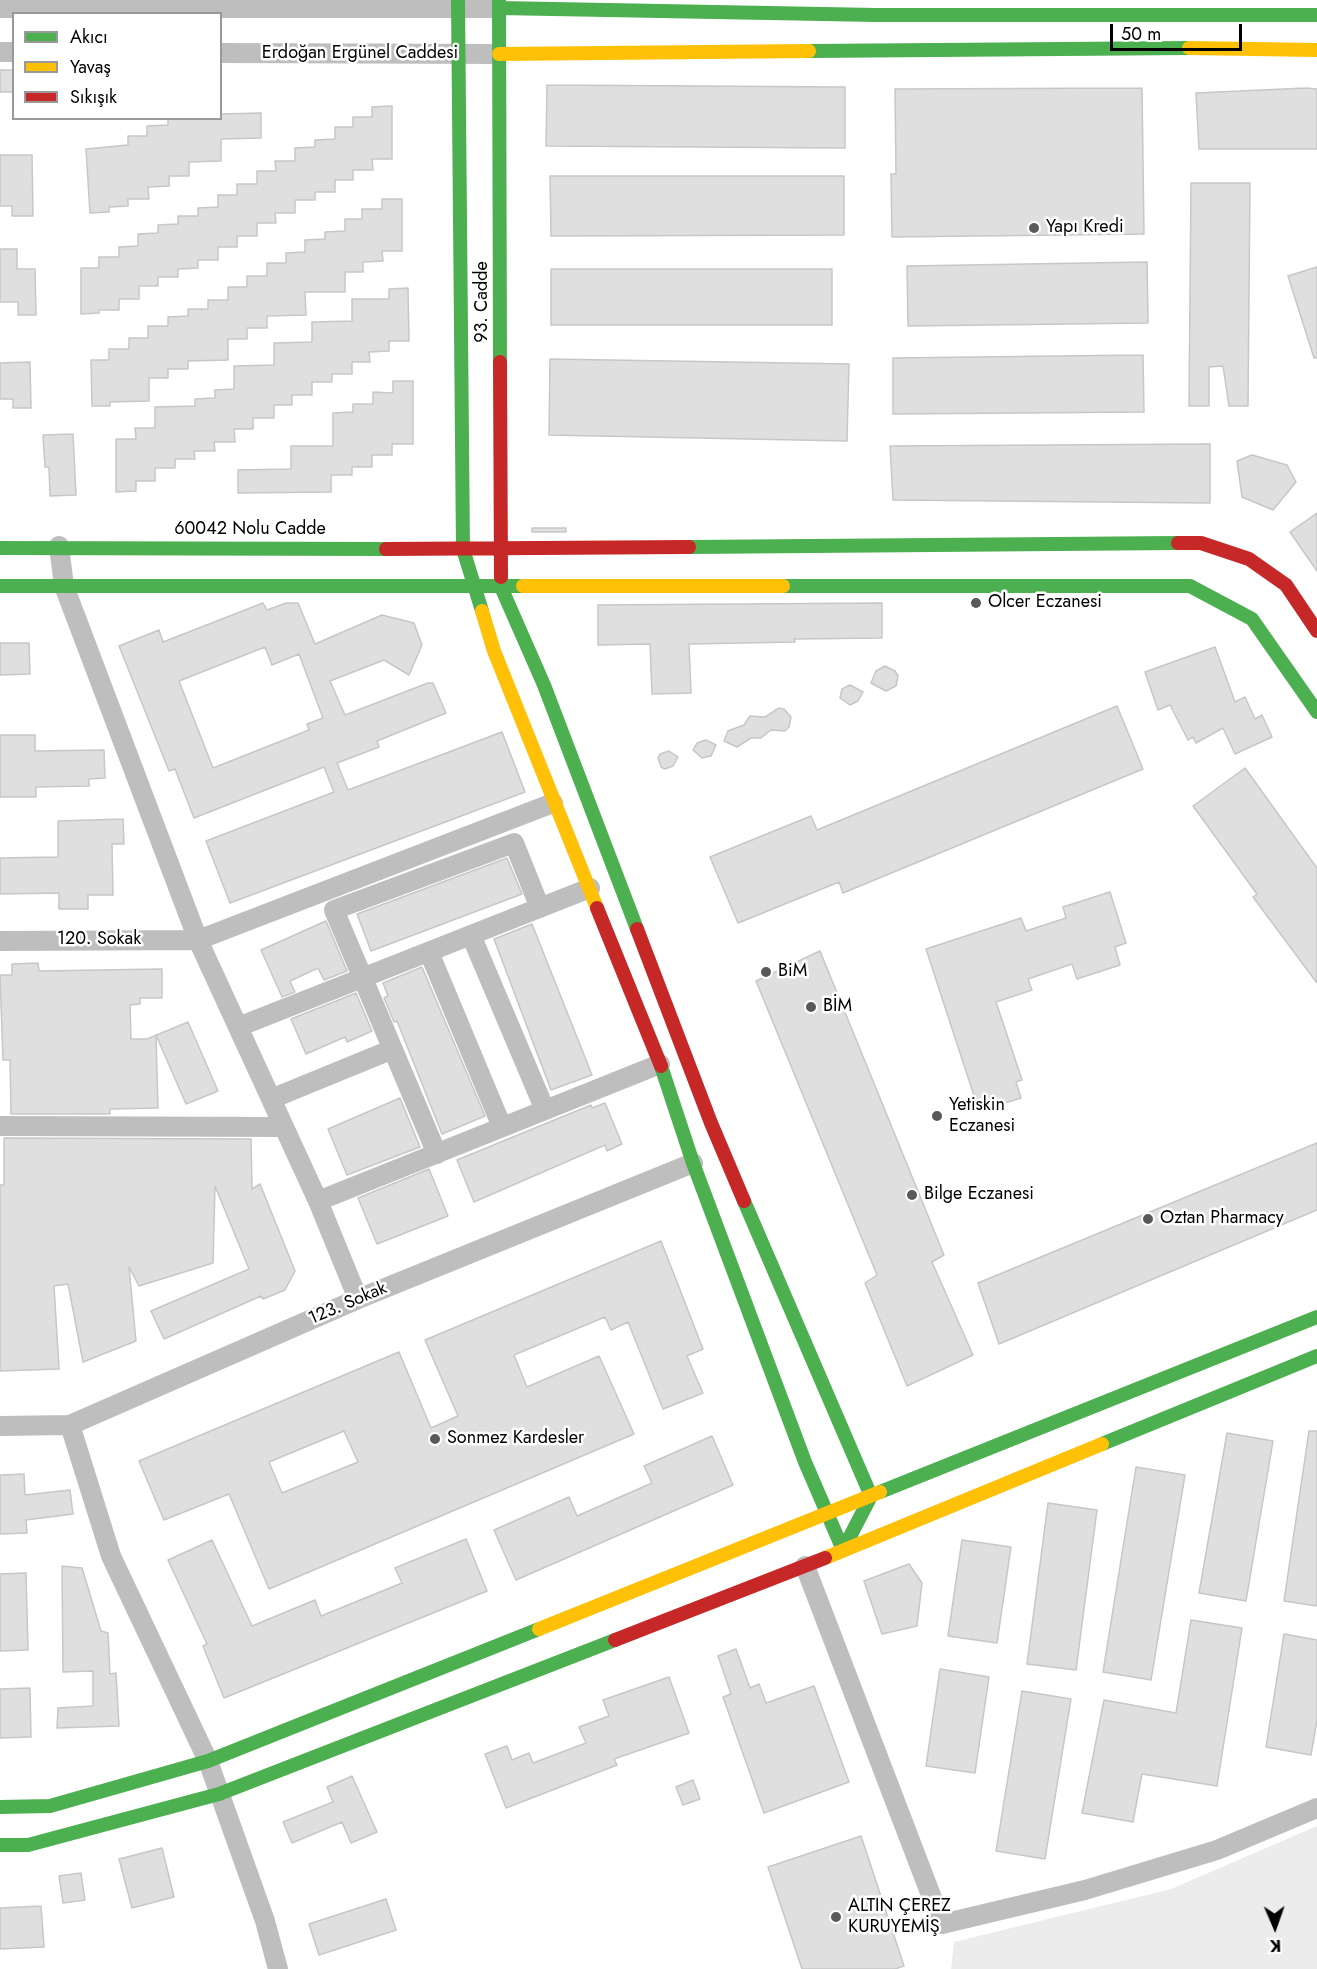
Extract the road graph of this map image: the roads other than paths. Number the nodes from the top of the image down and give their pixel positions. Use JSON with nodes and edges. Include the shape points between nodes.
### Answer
{"nodes":[{"id":1,"x":458,"y":4,"type":"edge"},
{"id":2,"x":499,"y":4,"type":"edge"},
{"id":3,"x":0,"y":8,"type":"edge"},
{"id":4,"x":1070,"y":8,"type":"edge"},
{"id":5,"x":1168,"y":15,"type":"junction"},
{"id":6,"x":1317,"y":15,"type":"edge"},
{"id":7,"x":1168,"y":48,"type":"junction"},
{"id":8,"x":1317,"y":50,"type":"edge"},
{"id":9,"x":222,"y":53,"type":"edge"},
{"id":10,"x":460,"y":54,"type":"junction"},
{"id":11,"x":500,"y":54,"type":"junction"},
{"id":12,"x":59,"y":546,"type":"junction"},
{"id":13,"x":0,"y":548,"type":"edge"},
{"id":14,"x":463,"y":549,"type":"junction"},
{"id":15,"x":500,"y":549,"type":"junction"},
{"id":16,"x":472,"y":584,"type":"junction"},
{"id":17,"x":0,"y":586,"type":"edge"},
{"id":18,"x":64,"y":586,"type":"junction"},
{"id":19,"x":501,"y":587,"type":"junction"},
{"id":20,"x":1317,"y":631,"type":"edge"},
{"id":21,"x":1317,"y":712,"type":"edge"},
{"id":22,"x":553,"y":802,"type":"junction"},
{"id":23,"x":590,"y":888,"type":"junction"},
{"id":24,"x":540,"y":908,"type":"junction"},
{"id":25,"x":471,"y":935,"type":"junction"},
{"id":26,"x":198,"y":940,"type":"junction"},
{"id":27,"x":0,"y":941,"type":"edge"},
{"id":28,"x":429,"y":952,"type":"junction"},
{"id":29,"x":363,"y":978,"type":"junction"},
{"id":30,"x":238,"y":1028,"type":"junction"},
{"id":31,"x":393,"y":1049,"type":"junction"},
{"id":32,"x":660,"y":1064,"type":"junction"},
{"id":33,"x":271,"y":1099,"type":"junction"},
{"id":34,"x":545,"y":1110,"type":"junction"},
{"id":35,"x":0,"y":1126,"type":"edge"},
{"id":36,"x":284,"y":1127,"type":"junction"},
{"id":37,"x":502,"y":1128,"type":"junction"},
{"id":38,"x":437,"y":1154,"type":"junction"},
{"id":39,"x":693,"y":1163,"type":"junction"},
{"id":40,"x":318,"y":1201,"type":"junction"},
{"id":41,"x":358,"y":1299,"type":"junction"},
{"id":42,"x":1317,"y":1317,"type":"edge"},
{"id":43,"x":1317,"y":1356,"type":"edge"},
{"id":44,"x":70,"y":1425,"type":"junction"},
{"id":45,"x":0,"y":1426,"type":"edge"},
{"id":46,"x":871,"y":1496,"type":"junction"},
{"id":47,"x":826,"y":1513,"type":"junction"},
{"id":48,"x":843,"y":1550,"type":"junction"},
{"id":49,"x":805,"y":1566,"type":"junction"},
{"id":50,"x":208,"y":1761,"type":"junction"},
{"id":51,"x":219,"y":1794,"type":"junction"},
{"id":52,"x":0,"y":1807,"type":"edge"},
{"id":53,"x":1317,"y":1808,"type":"edge"},
{"id":54,"x":0,"y":1845,"type":"edge"},
{"id":55,"x":278,"y":1969,"type":"edge"}],
"edges":[{"from":1,"to":2,"type":"street"},
{"from":1,"to":3,"type":"street"},
{"from":1,"to":10,"type":"street"},
{"from":2,"to":4,"type":"street","via":[[864,15]]},
{"from":2,"to":11,"type":"street","name":"93. Cadde"},
{"from":4,"to":5,"type":"street"},
{"from":5,"to":6,"type":"street"},
{"from":5,"to":7,"type":"street"},
{"from":7,"to":8,"type":"street"},
{"from":7,"to":11,"type":"street"},
{"from":9,"to":10,"type":"street","name":"Erdoğan Ergünel Caddesi"},
{"from":10,"to":11,"type":"street","name":"Erdoğan Ergünel Caddesi"},
{"from":10,"to":14,"type":"street"},
{"from":11,"to":15,"type":"street","name":"93. Cadde"},
{"from":12,"to":13,"type":"street","name":"60042 Nolu Cadde"},
{"from":12,"to":14,"type":"street","name":"60042 Nolu Cadde"},
{"from":12,"to":18,"type":"street"},
{"from":14,"to":15,"type":"street","name":"60042 Nolu Cadde"},
{"from":14,"to":16,"type":"street"},
{"from":15,"to":19,"type":"street","name":"93. Cadde"},
{"from":15,"to":20,"type":"street","name":"60042 Nolu Cadde","via":[[1202,543],[1250,559],[1286,585]]},
{"from":16,"to":18,"type":"street"},
{"from":16,"to":19,"type":"street"},
{"from":16,"to":22,"type":"street"},
{"from":17,"to":18,"type":"street"},
{"from":18,"to":26,"type":"street"},
{"from":19,"to":21,"type":"street","via":[[1190,586],[1252,619]]},
{"from":19,"to":46,"type":"street","via":[[544,685],[711,1123]]},
{"from":22,"to":23,"type":"street"},
{"from":22,"to":26,"type":"street"},
{"from":23,"to":24,"type":"street"},
{"from":23,"to":32,"type":"street"},
{"from":24,"to":25,"type":"street"},
{"from":24,"to":29,"type":"street","via":[[514,843],[334,910]]},
{"from":25,"to":28,"type":"street"},
{"from":25,"to":34,"type":"street"},
{"from":26,"to":27,"type":"street","name":"120. Sokak"},
{"from":26,"to":30,"type":"street"},
{"from":28,"to":29,"type":"street"},
{"from":28,"to":37,"type":"street"},
{"from":29,"to":30,"type":"street"},
{"from":29,"to":31,"type":"street"},
{"from":30,"to":33,"type":"street"},
{"from":31,"to":33,"type":"street"},
{"from":31,"to":38,"type":"street"},
{"from":32,"to":34,"type":"street"},
{"from":32,"to":39,"type":"street"},
{"from":33,"to":36,"type":"street"},
{"from":34,"to":37,"type":"street"},
{"from":35,"to":36,"type":"street"},
{"from":36,"to":40,"type":"street"},
{"from":37,"to":38,"type":"street"},
{"from":38,"to":40,"type":"street"},
{"from":39,"to":41,"type":"street","name":"123. Sokak"},
{"from":39,"to":47,"type":"street"},
{"from":40,"to":41,"type":"street"},
{"from":41,"to":44,"type":"street","name":"123. Sokak"},
{"from":42,"to":46,"type":"street"},
{"from":43,"to":48,"type":"street"},
{"from":44,"to":45,"type":"street","name":"123. Sokak"},
{"from":44,"to":50,"type":"street","via":[[111,1556]]},
{"from":46,"to":47,"type":"street"},
{"from":46,"to":48,"type":"street"},
{"from":47,"to":48,"type":"street"},
{"from":47,"to":50,"type":"street"},
{"from":48,"to":49,"type":"street"},
{"from":49,"to":51,"type":"street"},
{"from":49,"to":53,"type":"street","via":[[942,1924],[1085,1890],[1217,1850]]},
{"from":50,"to":51,"type":"street"},
{"from":50,"to":52,"type":"street","via":[[50,1806]]},
{"from":51,"to":54,"type":"street","via":[[28,1845]]},
{"from":51,"to":55,"type":"street","via":[[266,1921]]}]}
